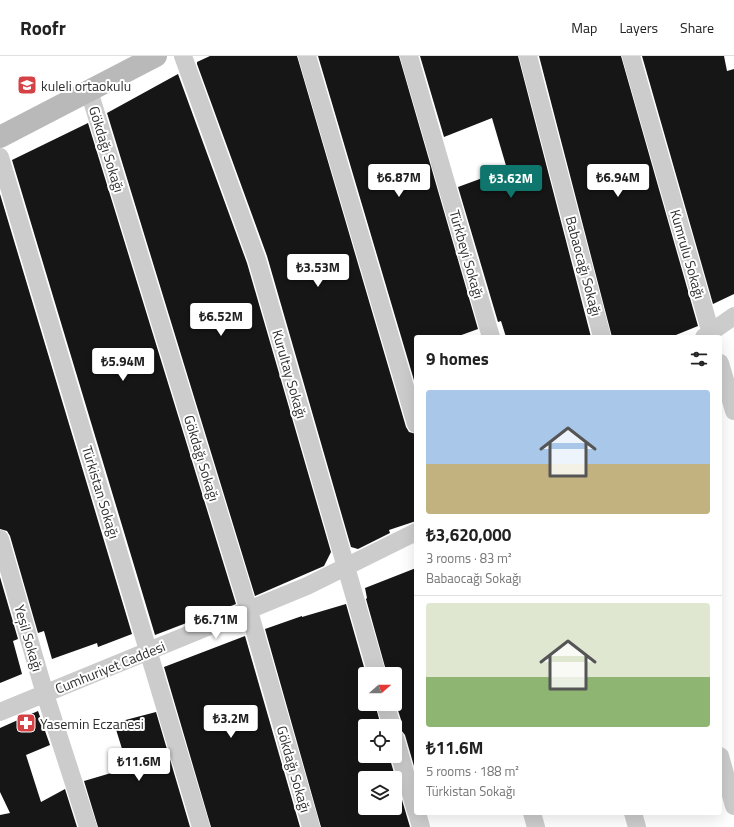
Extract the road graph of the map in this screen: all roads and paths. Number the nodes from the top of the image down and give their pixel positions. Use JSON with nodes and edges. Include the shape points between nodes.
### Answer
{"nodes":[{"id":1,"x":156,"y":56,"type":"edge"},
{"id":2,"x":184,"y":56,"type":"edge"},
{"id":3,"x":307,"y":56,"type":"edge"},
{"id":4,"x":409,"y":56,"type":"edge"},
{"id":5,"x":528,"y":56,"type":"edge"},
{"id":6,"x":631,"y":56,"type":"edge"},
{"id":7,"x":89,"y":91,"type":"junction"},
{"id":8,"x":0,"y":137,"type":"edge"},
{"id":9,"x":0,"y":157,"type":"edge"},
{"id":10,"x":734,"y":316,"type":"edge"},
{"id":11,"x":491,"y":335,"type":"edge"},
{"id":12,"x":601,"y":335,"type":"edge"},
{"id":13,"x":709,"y":335,"type":"edge"},
{"id":14,"x":722,"y":370,"type":"edge"},
{"id":15,"x":734,"y":411,"type":"edge"},
{"id":16,"x":414,"y":417,"type":"edge"},
{"id":17,"x":414,"y":533,"type":"edge"},
{"id":18,"x":0,"y":539,"type":"edge"},
{"id":19,"x":346,"y":568,"type":"junction"},
{"id":20,"x":249,"y":611,"type":"junction"},
{"id":21,"x":149,"y":651,"type":"junction"},
{"id":22,"x":375,"y":667,"type":"edge"},
{"id":23,"x":45,"y":694,"type":"junction"},
{"id":24,"x":0,"y":712,"type":"edge"},
{"id":25,"x":402,"y":763,"type":"edge"},
{"id":26,"x":722,"y":763,"type":"edge"},
{"id":27,"x":414,"y":805,"type":"edge"},
{"id":28,"x":734,"y":806,"type":"edge"},
{"id":29,"x":417,"y":815,"type":"edge"},
{"id":30,"x":533,"y":815,"type":"edge"},
{"id":31,"x":634,"y":815,"type":"edge"},
{"id":32,"x":88,"y":827,"type":"edge"},
{"id":33,"x":201,"y":827,"type":"edge"},
{"id":34,"x":310,"y":827,"type":"edge"},
{"id":35,"x":421,"y":827,"type":"edge"},
{"id":36,"x":536,"y":827,"type":"edge"},
{"id":37,"x":637,"y":827,"type":"edge"}],
"edges":[{"from":1,"to":7,"type":"main road"},
{"from":2,"to":19,"type":"street","name":"Kurultay Sokağı","via":[[257,260]]},
{"from":3,"to":16,"type":"street"},
{"from":4,"to":11,"type":"street","name":"Türkbeyi Sokağı"},
{"from":5,"to":12,"type":"street","name":"Babaocağı Sokağı"},
{"from":6,"to":13,"type":"street","name":"Kumrulu Sokağı"},
{"from":7,"to":8,"type":"main road"},
{"from":7,"to":20,"type":"street","name":"Gökdağı Sokağı"},
{"from":9,"to":21,"type":"street","name":"Türkistan Sokağı"},
{"from":10,"to":13,"type":"street"},
{"from":14,"to":15,"type":"street"},
{"from":17,"to":19,"type":"street","name":"Cumhuriyet Caddesi"},
{"from":18,"to":23,"type":"street","name":"Yeşil Sokağı"},
{"from":19,"to":20,"type":"street","name":"Cumhuriyet Caddesi"},
{"from":19,"to":22,"type":"street","name":"Kurultay Sokağı"},
{"from":20,"to":21,"type":"street","name":"Cumhuriyet Caddesi"},
{"from":20,"to":34,"type":"street","name":"Gökdağı Sokağı"},
{"from":21,"to":23,"type":"street","name":"Cumhuriyet Caddesi"},
{"from":21,"to":33,"type":"street","name":"Türkistan Sokağı"},
{"from":23,"to":24,"type":"street","name":"Cumhuriyet Caddesi"},
{"from":23,"to":32,"type":"street","name":"Yeşil Sokağı"},
{"from":25,"to":27,"type":"street"},
{"from":26,"to":28,"type":"street"},
{"from":29,"to":35,"type":"street"},
{"from":30,"to":36,"type":"street"},
{"from":31,"to":37,"type":"street"}]}
